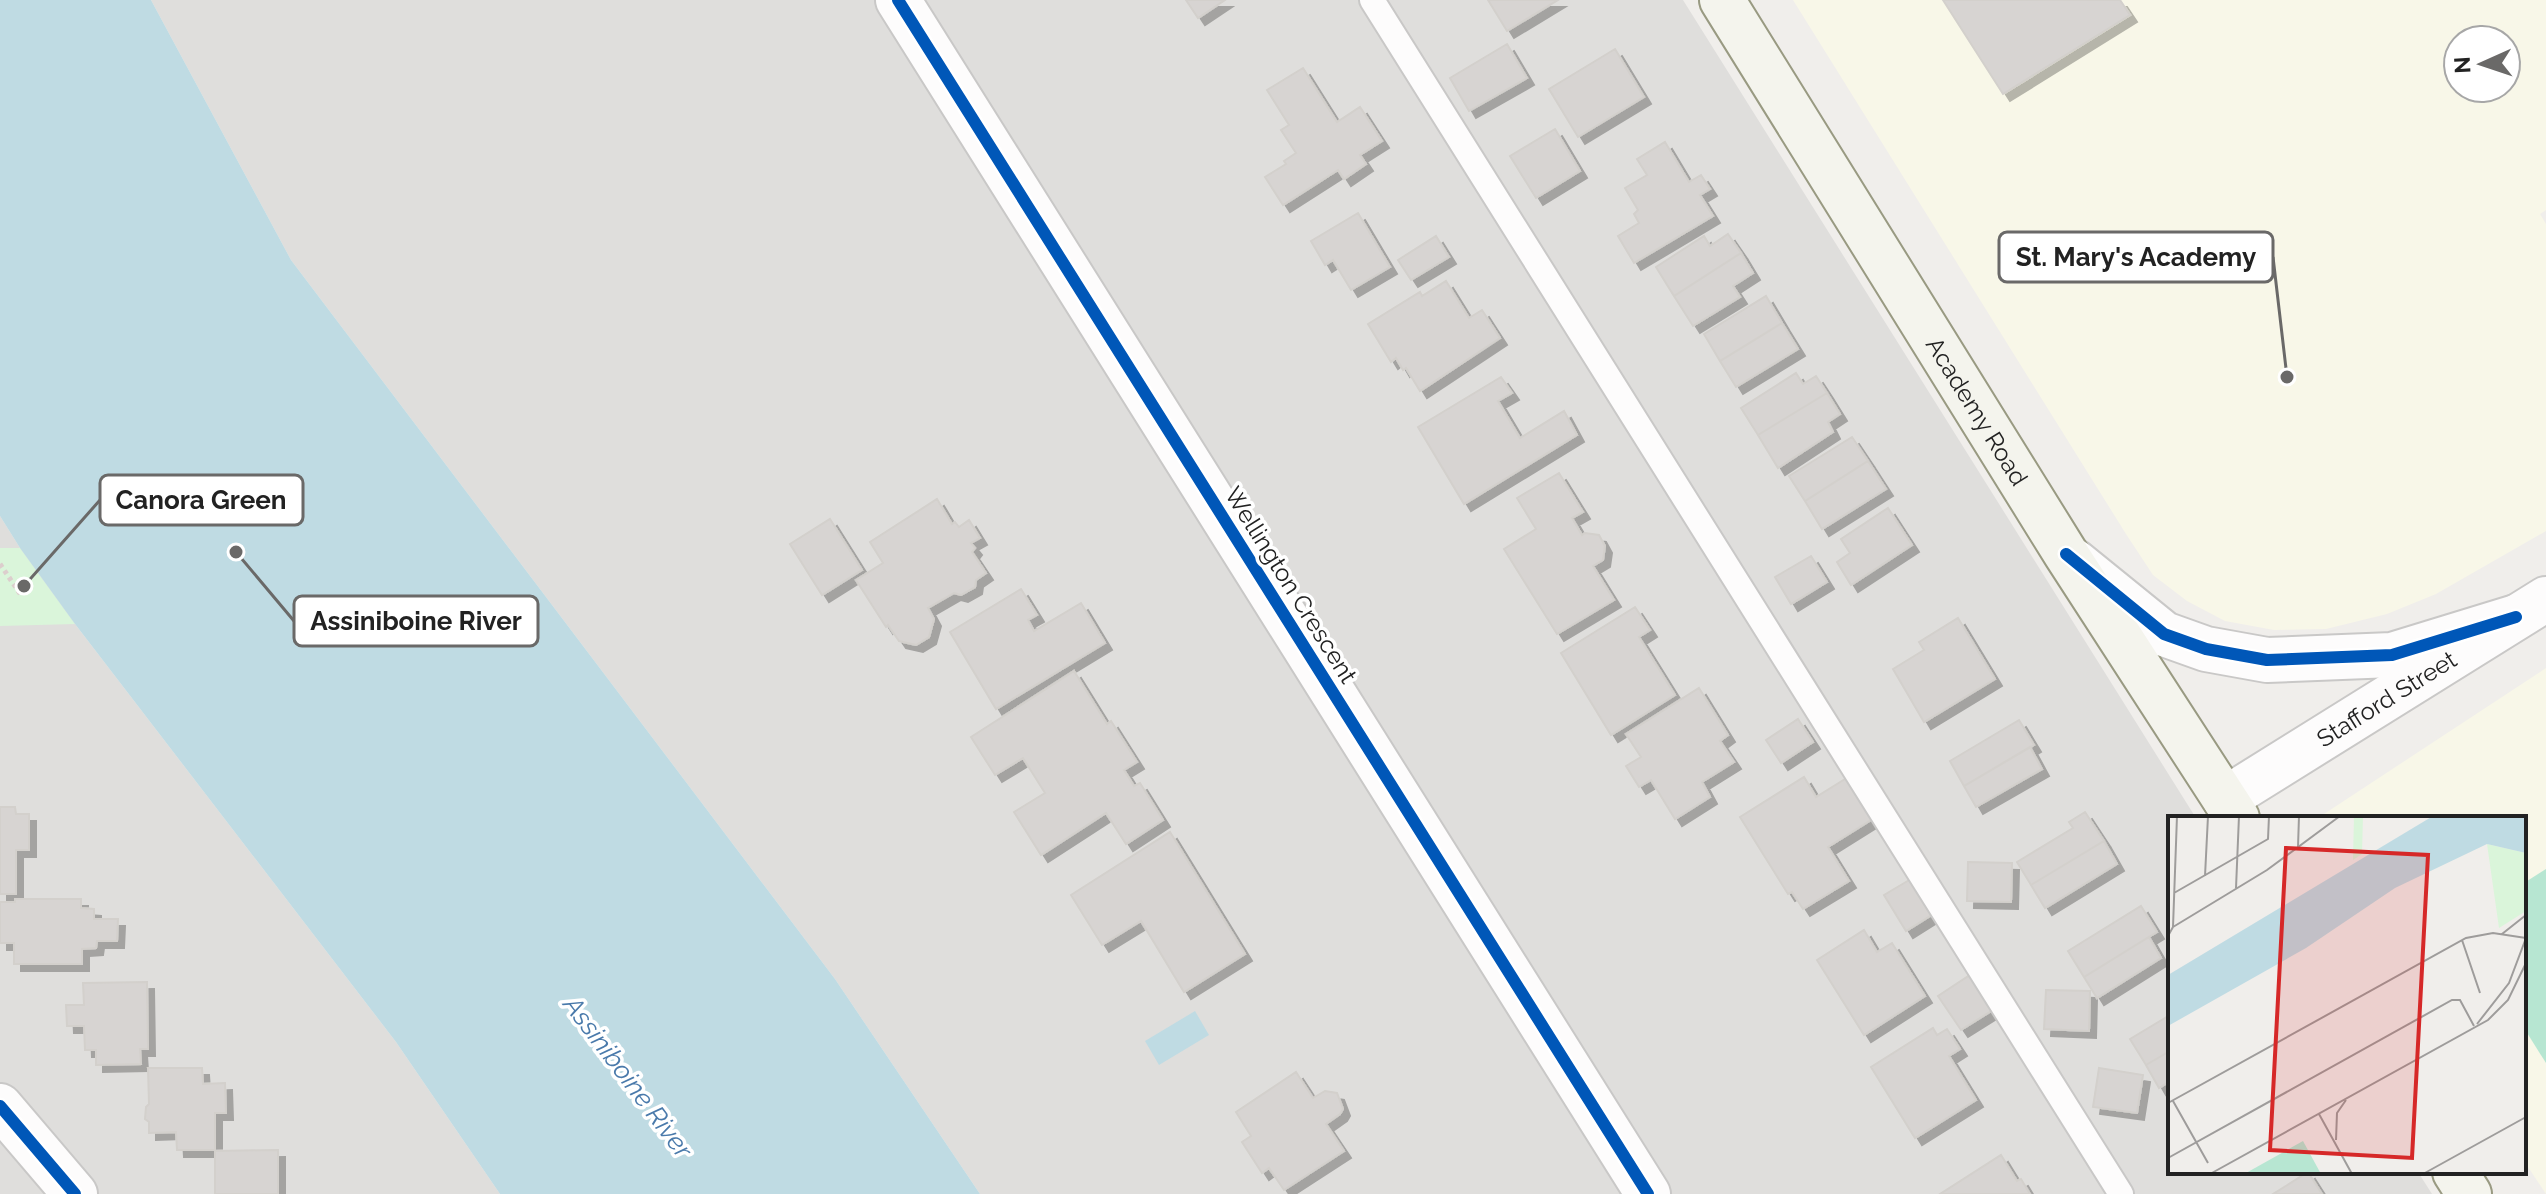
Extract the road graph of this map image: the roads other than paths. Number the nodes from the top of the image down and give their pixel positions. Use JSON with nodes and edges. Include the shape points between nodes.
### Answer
{"nodes":[{"id":1,"x":898,"y":0,"type":"edge"},
{"id":2,"x":1372,"y":0,"type":"edge"},
{"id":3,"x":1722,"y":0,"type":"edge"},
{"id":4,"x":2066,"y":554,"type":"junction"},
{"id":5,"x":2531,"y":608,"type":"edge"},
{"id":6,"x":2231,"y":808,"type":"edge"},
{"id":7,"x":0,"y":1106,"type":"edge"},
{"id":8,"x":2456,"y":1174,"type":"edge"},
{"id":9,"x":75,"y":1194,"type":"edge"},
{"id":10,"x":1648,"y":1194,"type":"edge"},
{"id":11,"x":2121,"y":1194,"type":"edge"},
{"id":12,"x":2469,"y":1194,"type":"edge"}],
"edges":[{"from":1,"to":10,"type":"street","name":"Wellington Crescent"},
{"from":2,"to":11,"type":"lane"},
{"from":3,"to":4,"type":"main road","name":"Academy Road"},
{"from":4,"to":5,"type":"street","via":[[2164,634],[2206,649],[2267,660],[2392,655]]},
{"from":4,"to":6,"type":"main road","name":"Academy Road"},
{"from":5,"to":6,"type":"street","name":"Stafford Street"},
{"from":7,"to":9,"type":"street"},
{"from":8,"to":12,"type":"main road"}]}
